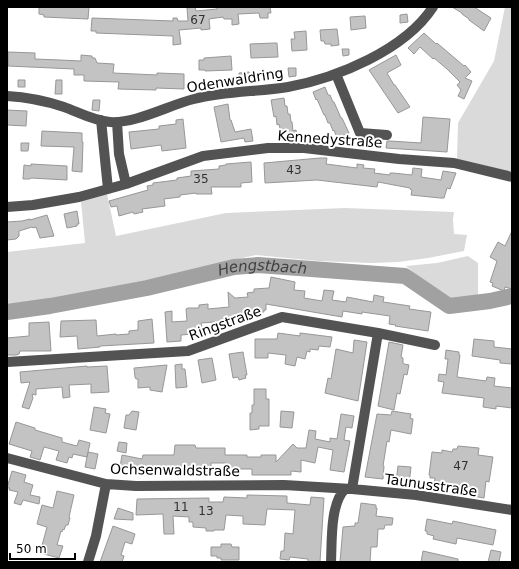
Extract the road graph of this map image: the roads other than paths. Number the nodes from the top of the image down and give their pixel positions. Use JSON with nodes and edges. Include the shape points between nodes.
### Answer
{"nodes":[{"id":1,"x":433,"y":7,"type":"edge"},
{"id":2,"x":336,"y":74,"type":"junction"},
{"id":3,"x":7,"y":96,"type":"edge"},
{"id":4,"x":101,"y":120,"type":"junction"},
{"id":5,"x":117,"y":122,"type":"junction"},
{"id":6,"x":387,"y":135,"type":"dead end"},
{"id":7,"x":512,"y":177,"type":"edge"},
{"id":8,"x":126,"y":184,"type":"junction"},
{"id":9,"x":108,"y":189,"type":"junction"},
{"id":10,"x":7,"y":207,"type":"edge"},
{"id":11,"x":378,"y":333,"type":"junction"},
{"id":12,"x":435,"y":345,"type":"dead end"},
{"id":13,"x":7,"y":362,"type":"edge"},
{"id":14,"x":7,"y":458,"type":"edge"},
{"id":15,"x":106,"y":484,"type":"junction"},
{"id":16,"x":348,"y":489,"type":"junction"},
{"id":17,"x":512,"y":510,"type":"edge"},
{"id":18,"x":88,"y":562,"type":"edge"},
{"id":19,"x":330,"y":562,"type":"edge"}],
"edges":[{"from":1,"to":2,"type":"street","name":"Odenwaldring","via":[[405,38]]},
{"from":2,"to":5,"type":"street","name":"Odenwaldring","via":[[286,87],[194,99]]},
{"from":2,"to":6,"type":"street","via":[[360,133]]},
{"from":3,"to":4,"type":"street","name":"Odenwaldring","via":[[62,106]]},
{"from":4,"to":5,"type":"street","name":"Odenwaldring"},
{"from":4,"to":9,"type":"street"},
{"from":5,"to":8,"type":"street"},
{"from":7,"to":8,"type":"street","name":"Kennedystraße","via":[[454,163],[283,147],[203,156]]},
{"from":8,"to":9,"type":"street","name":"Kennedystraße"},
{"from":9,"to":10,"type":"street","name":"Kennedystraße","via":[[54,202]]},
{"from":11,"to":12,"type":"street","name":"Ringstraße"},
{"from":11,"to":13,"type":"street","name":"Ringstraße","via":[[282,317],[188,351]]},
{"from":11,"to":16,"type":"street"},
{"from":14,"to":15,"type":"street","name":"Ochsenwaldstraße"},
{"from":15,"to":16,"type":"street","name":"Ochsenwaldstraße"},
{"from":15,"to":18,"type":"street"},
{"from":16,"to":17,"type":"street","name":"Taunusstraße","via":[[416,495]]},
{"from":16,"to":19,"type":"street","via":[[339,496],[334,512]]}]}
